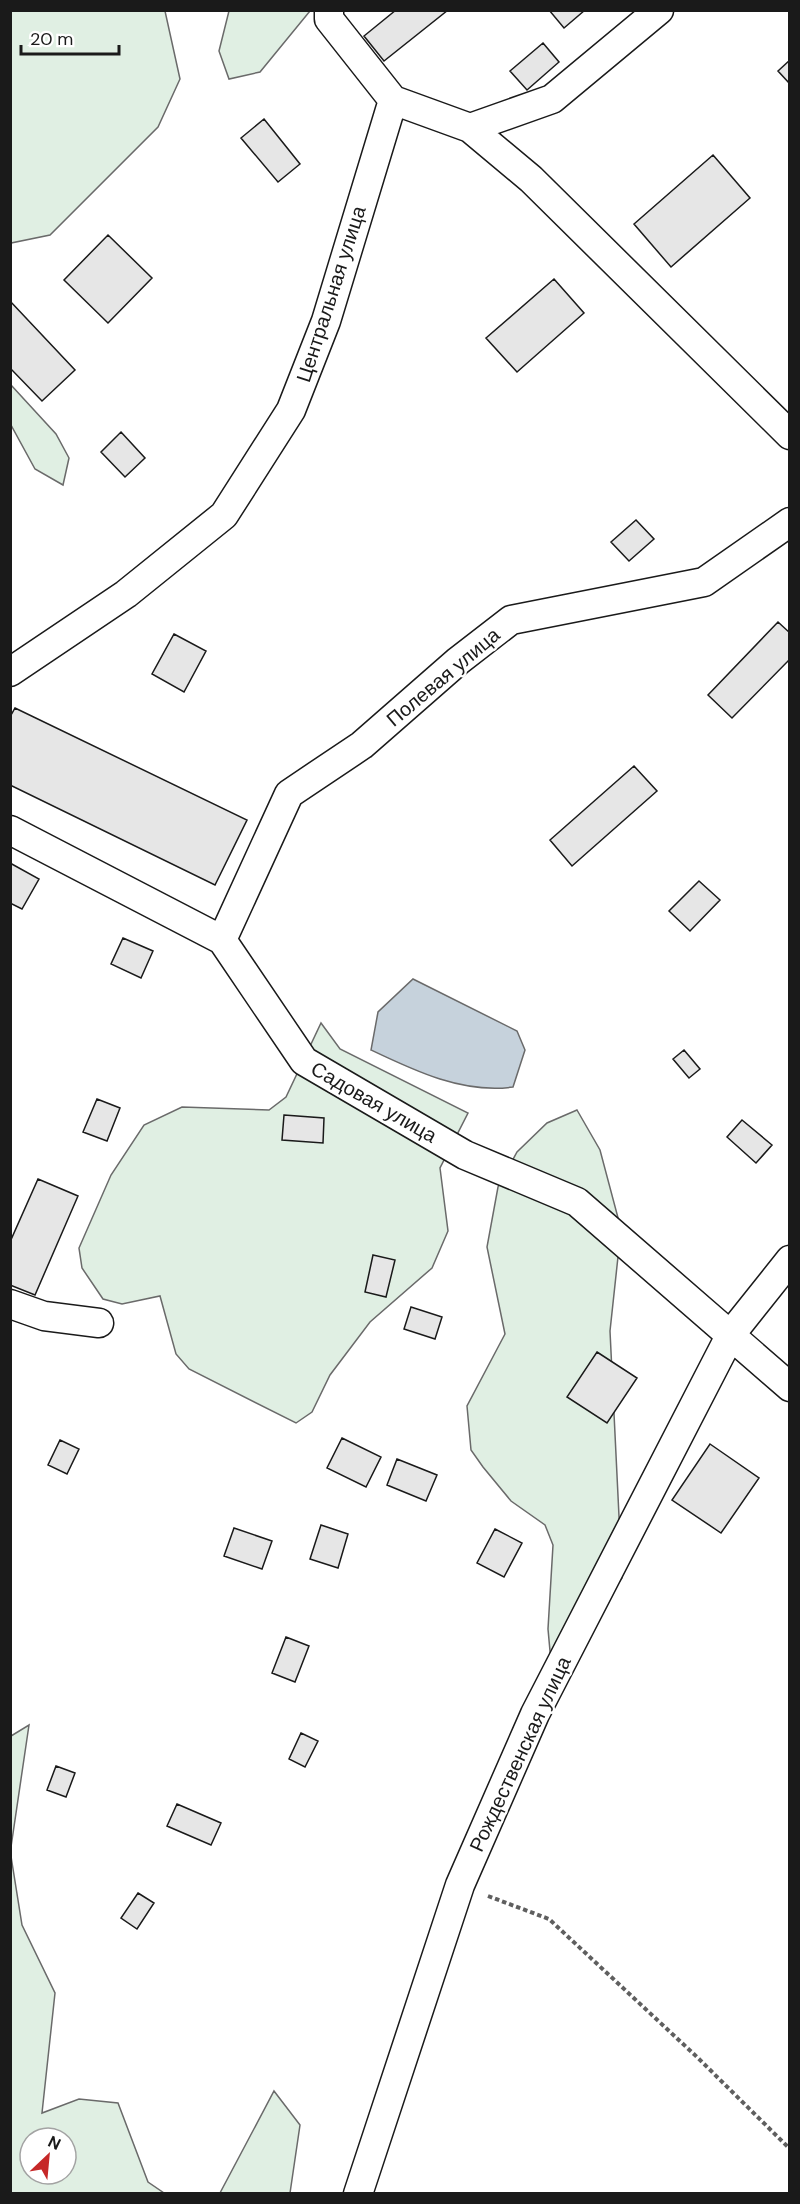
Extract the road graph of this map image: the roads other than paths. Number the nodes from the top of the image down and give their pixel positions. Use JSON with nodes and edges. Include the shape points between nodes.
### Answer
{"nodes":[{"id":1,"x":329,"y":10,"type":"edge"},
{"id":2,"x":659,"y":10,"type":"edge"},
{"id":3,"x":393,"y":99,"type":"junction"},
{"id":4,"x":470,"y":128,"type":"junction"},
{"id":5,"x":789,"y":435,"type":"edge"},
{"id":6,"x":789,"y":522,"type":"edge"},
{"id":7,"x":10,"y":672,"type":"edge"},
{"id":8,"x":10,"y":830,"type":"edge"},
{"id":9,"x":222,"y":940,"type":"junction"},
{"id":10,"x":789,"y":1260,"type":"edge"},
{"id":11,"x":10,"y":1304,"type":"edge"},
{"id":12,"x":99,"y":1323,"type":"dead end"},
{"id":13,"x":731,"y":1334,"type":"junction"},
{"id":14,"x":789,"y":1387,"type":"edge"},
{"id":15,"x":358,"y":2193,"type":"edge"}],
"edges":[{"from":1,"to":3,"type":"street","via":[[329,19]]},
{"from":2,"to":4,"type":"street","via":[[552,99]]},
{"from":3,"to":4,"type":"street"},
{"from":3,"to":7,"type":"street","name":"Центральная улица","via":[[326,321],[291,410],[224,515],[126,594]]},
{"from":4,"to":5,"type":"street","via":[[531,179]]},
{"from":6,"to":9,"type":"street","name":"Полевая улица","via":[[704,582],[512,620],[362,745],[289,794]]},
{"from":8,"to":9,"type":"street","name":"Садовая улица"},
{"from":9,"to":13,"type":"street","name":"Садовая улица","via":[[304,1060],[465,1155],[577,1202]]},
{"from":10,"to":13,"type":"street","name":"Рождественская улица"},
{"from":11,"to":12,"type":"street","via":[[44,1316]]},
{"from":13,"to":14,"type":"street","name":"Садовая улица"},
{"from":13,"to":15,"type":"street","name":"Рождественская улица","via":[[535,1714],[460,1885]]}]}
